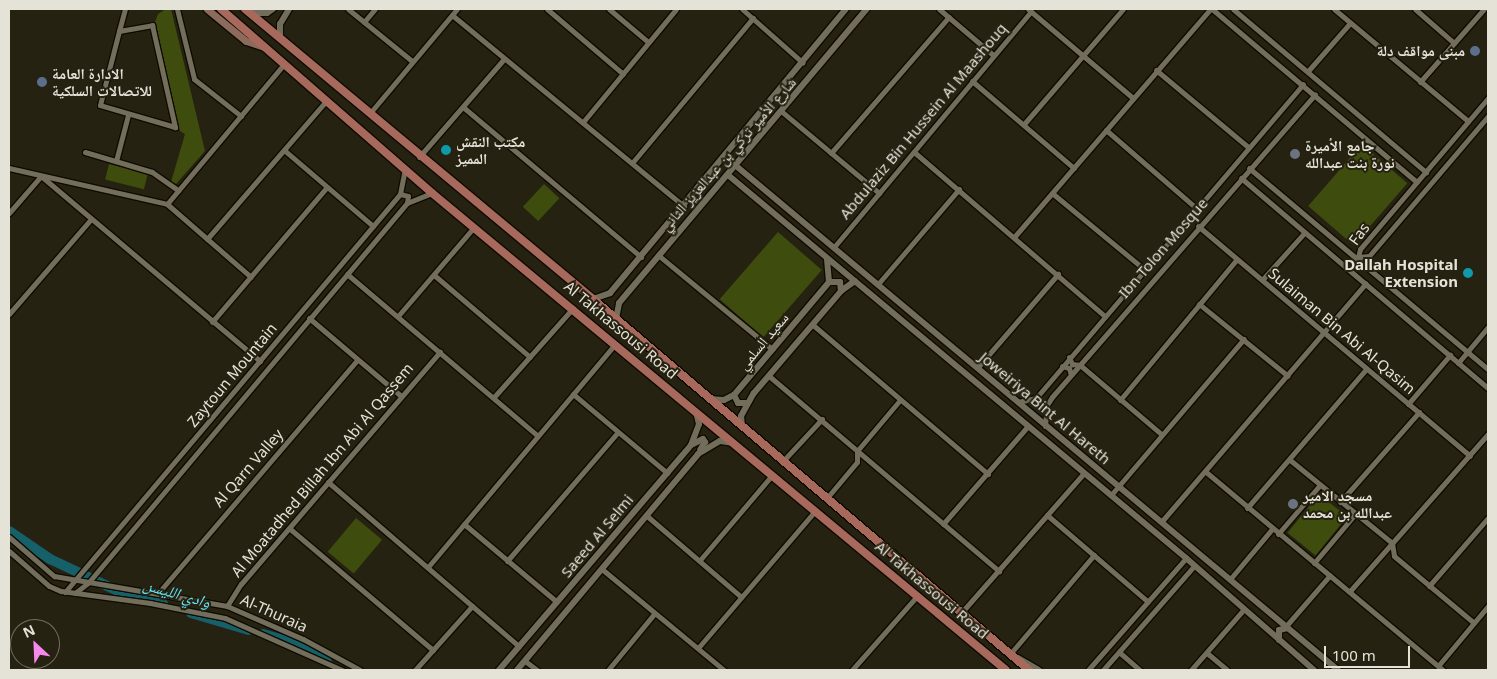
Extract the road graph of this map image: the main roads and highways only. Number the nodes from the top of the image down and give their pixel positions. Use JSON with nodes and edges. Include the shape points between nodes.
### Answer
{"nodes":[{"id":1,"x":206,"y":9,"type":"edge"},
{"id":2,"x":221,"y":9,"type":"edge"},
{"id":3,"x":247,"y":11,"type":"edge"},
{"id":4,"x":270,"y":50,"type":"junction"},
{"id":5,"x":1006,"y":670,"type":"edge"},
{"id":6,"x":1029,"y":670,"type":"edge"}],
"edges":[{"from":1,"to":4,"type":"main road","via":[[246,41]]},
{"from":2,"to":4,"type":"main road","name":"Al Takhassousi Road"},
{"from":3,"to":6,"type":"main road","name":"Al Takhassousi Road","via":[[593,299]]},
{"from":4,"to":5,"type":"main road","name":"Al Takhassousi Road","via":[[432,193]]}]}
